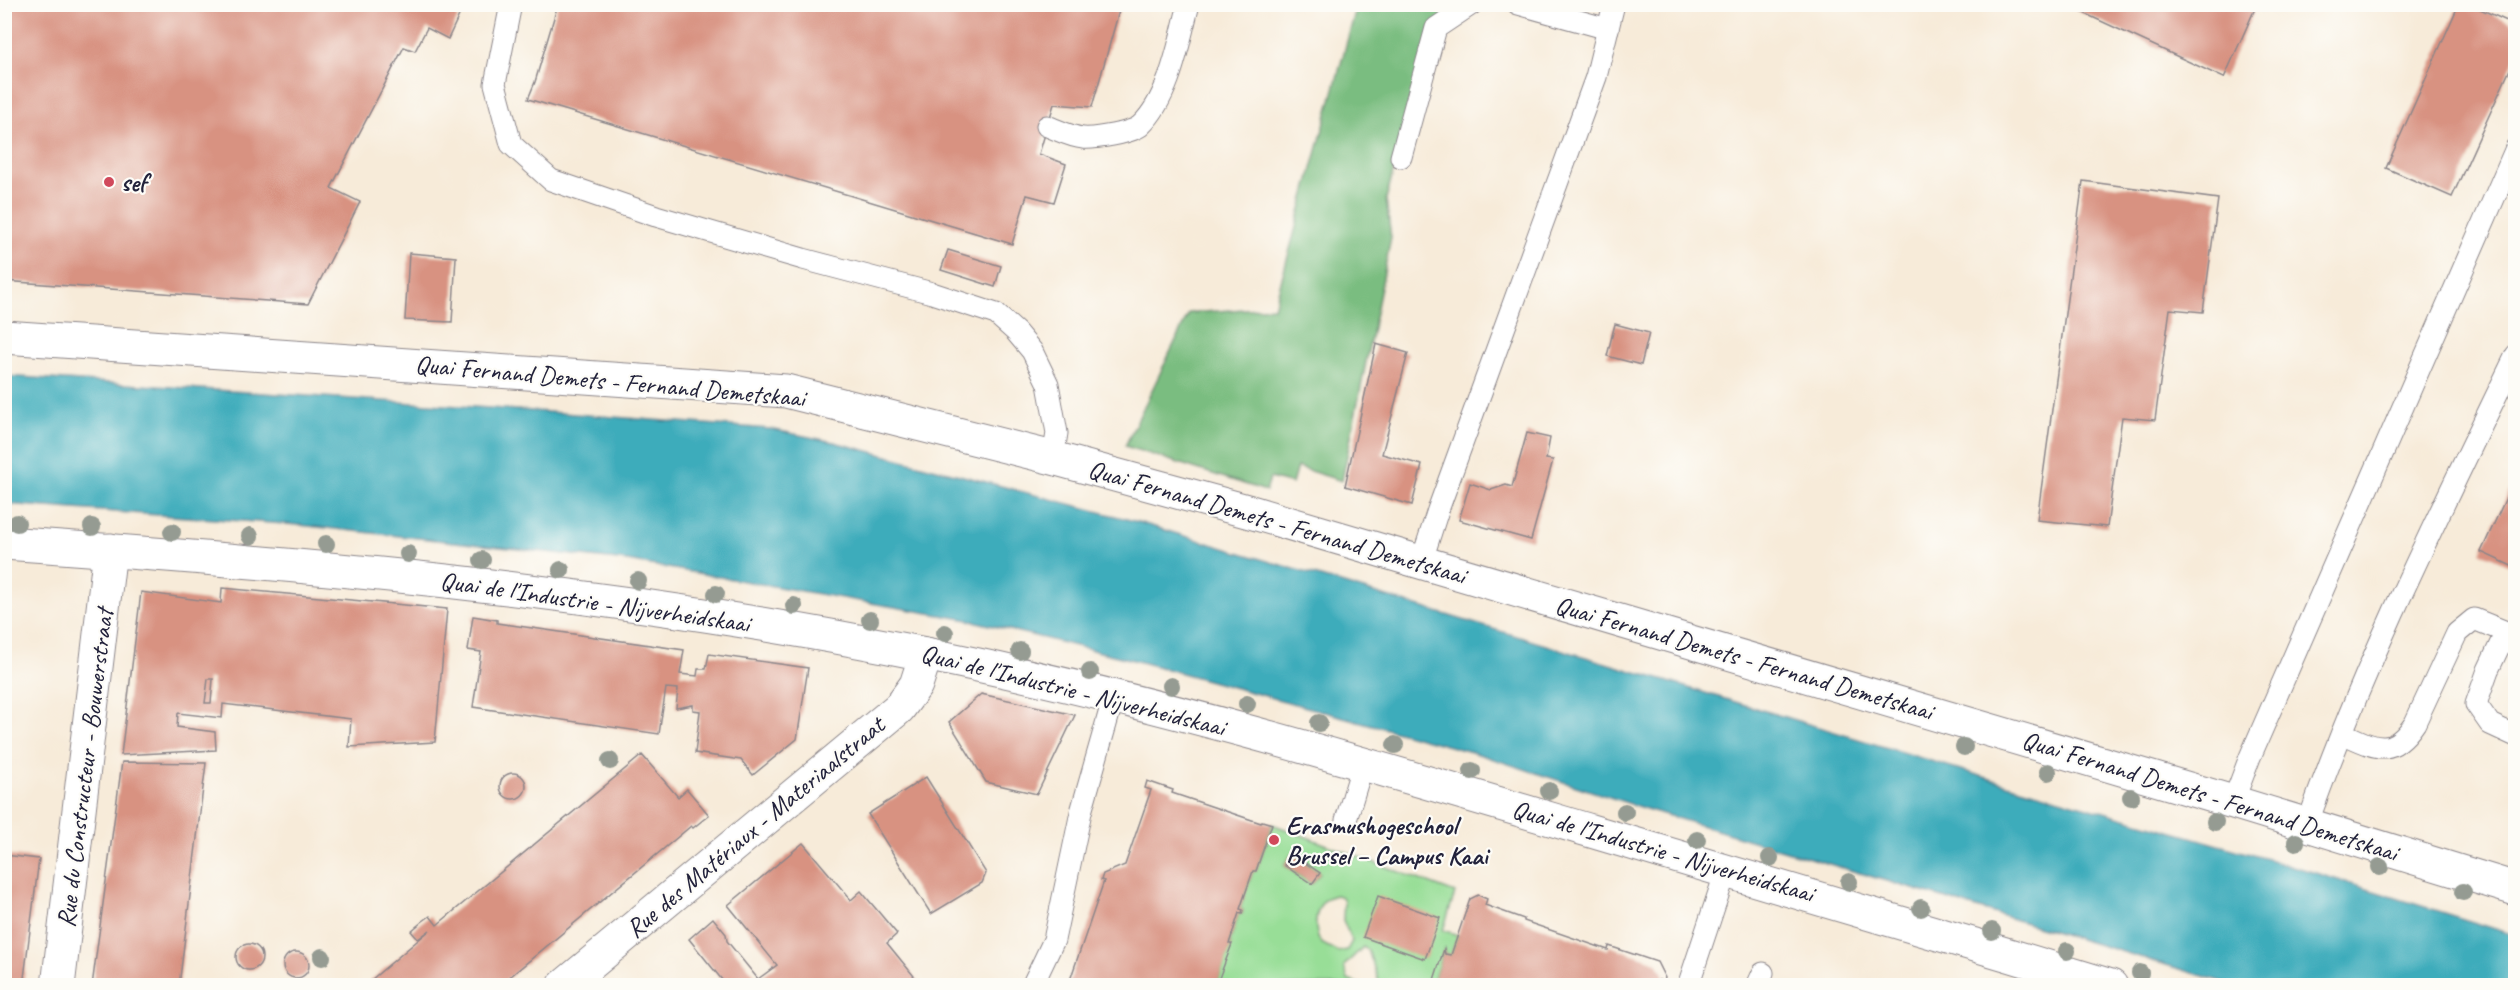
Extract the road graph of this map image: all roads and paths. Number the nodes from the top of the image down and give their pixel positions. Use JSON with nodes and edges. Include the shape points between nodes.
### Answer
{"nodes":[{"id":1,"x":511,"y":4,"type":"edge"},
{"id":2,"x":1189,"y":4,"type":"edge"},
{"id":3,"x":1472,"y":4,"type":"edge"},
{"id":4,"x":1518,"y":4,"type":"edge"},
{"id":5,"x":1614,"y":4,"type":"edge"},
{"id":6,"x":1608,"y":29,"type":"junction"},
{"id":7,"x":1047,"y":126,"type":"dead end"},
{"id":8,"x":2516,"y":148,"type":"edge"},
{"id":9,"x":1401,"y":157,"type":"dead end"},
{"id":10,"x":4,"y":337,"type":"edge"},
{"id":11,"x":2516,"y":355,"type":"edge"},
{"id":12,"x":1053,"y":458,"type":"junction"},
{"id":13,"x":4,"y":543,"type":"edge"},
{"id":14,"x":110,"y":550,"type":"junction"},
{"id":15,"x":1421,"y":563,"type":"junction"},
{"id":16,"x":2511,"y":634,"type":"edge"},
{"id":17,"x":926,"y":654,"type":"junction"},
{"id":18,"x":1114,"y":696,"type":"junction"},
{"id":19,"x":2342,"y":733,"type":"junction"},
{"id":20,"x":2516,"y":736,"type":"edge"},
{"id":21,"x":1363,"y":764,"type":"junction"},
{"id":22,"x":2232,"y":802,"type":"junction"},
{"id":23,"x":1346,"y":819,"type":"dead end"},
{"id":24,"x":2307,"y":825,"type":"junction"},
{"id":25,"x":1726,"y":871,"type":"junction"},
{"id":26,"x":2516,"y":889,"type":"edge"},
{"id":27,"x":58,"y":986,"type":"edge"},
{"id":28,"x":564,"y":986,"type":"edge"},
{"id":29,"x":1032,"y":986,"type":"edge"},
{"id":30,"x":1688,"y":986,"type":"edge"},
{"id":31,"x":2111,"y":986,"type":"edge"}],
"edges":[{"from":1,"to":12,"type":"lane","via":[[495,84],[511,144],[551,180],[803,260],[996,314],[1032,351],[1048,384],[1057,433]]},
{"from":2,"to":7,"type":"lane","via":[[1174,63],[1156,106],[1140,127],[1082,138]]},
{"from":3,"to":9,"type":"lane","via":[[1436,28]]},
{"from":4,"to":6,"type":"lane"},
{"from":5,"to":6,"type":"lane"},
{"from":6,"to":15,"type":"lane","via":[[1596,77]]},
{"from":8,"to":22,"type":"lane"},
{"from":10,"to":12,"type":"street","name":"Quai Fernand Demets - Fernand Demetskaai","via":[[786,391]]},
{"from":11,"to":19,"type":"lane","via":[[2390,616]]},
{"from":12,"to":15,"type":"street","name":"Quai Fernand Demets - Fernand Demetskaai"},
{"from":13,"to":14,"type":"street","name":"Quai de l'Industrie - Nijverheidskaai"},
{"from":14,"to":17,"type":"street","name":"Quai de l'Industrie - Nijverheidskaai","via":[[544,591],[781,627]]},
{"from":14,"to":27,"type":"street","name":"Rue du Constructeur - Bouwerstraat"},
{"from":15,"to":22,"type":"street","name":"Quai Fernand Demets - Fernand Demetskaai"},
{"from":16,"to":19,"type":"lane","via":[[2474,619],[2457,633],[2415,723],[2397,745],[2368,744]]},
{"from":16,"to":20,"type":"lane","via":[[2488,670],[2476,704],[2490,724]]},
{"from":17,"to":18,"type":"street","name":"Quai de l'Industrie - Nijverheidskaai"},
{"from":17,"to":28,"type":"street","name":"Rue des Matériaux - Materiaalstraat","via":[[916,685],[899,708]]},
{"from":18,"to":21,"type":"street","name":"Quai de l'Industrie - Nijverheidskaai"},
{"from":18,"to":29,"type":"lane","via":[[1093,763],[1054,940]]},
{"from":19,"to":24,"type":"lane"},
{"from":21,"to":23,"type":"lane"},
{"from":21,"to":25,"type":"street","name":"Quai de l'Industrie - Nijverheidskaai"},
{"from":22,"to":24,"type":"street","name":"Quai Fernand Demets - Fernand Demetskaai"},
{"from":24,"to":26,"type":"street","name":"Quai Fernand Demets - Fernand Demetskaai"},
{"from":25,"to":30,"type":"lane"},
{"from":25,"to":31,"type":"street","name":"Quai de l'Industrie - Nijverheidskaai"}]}
